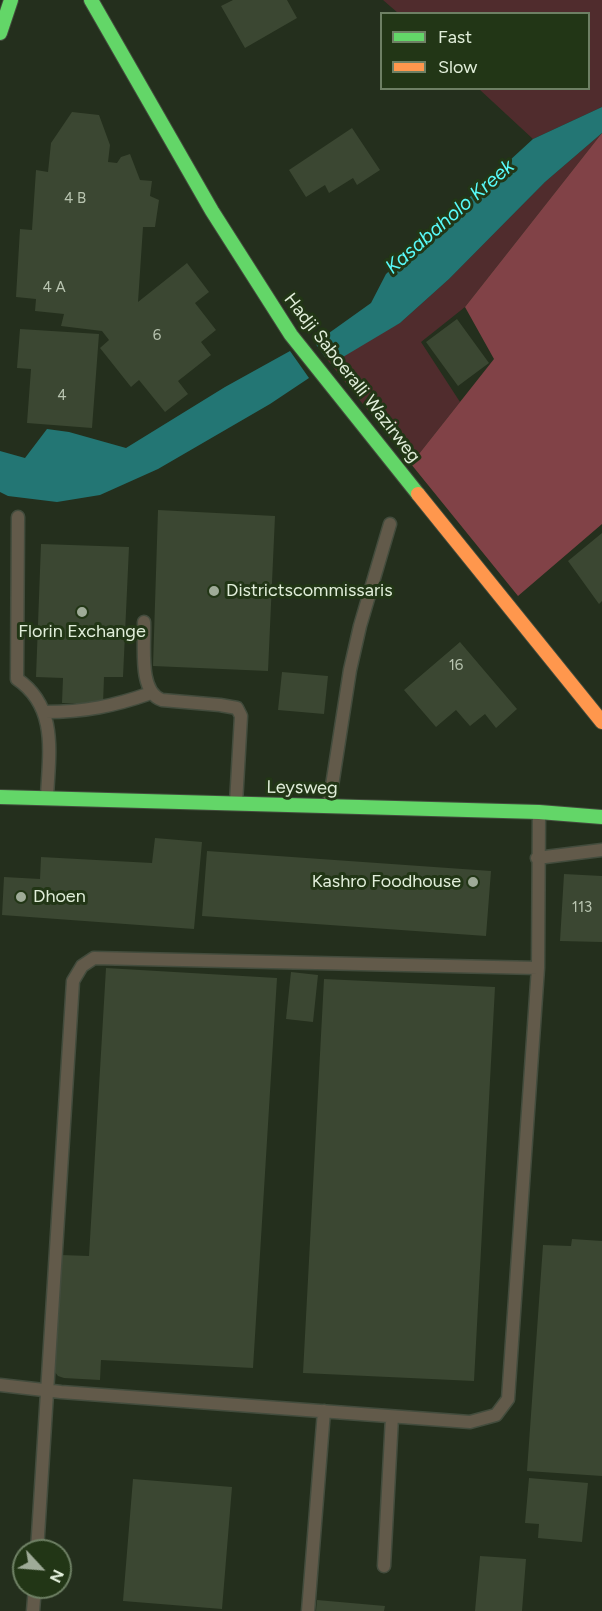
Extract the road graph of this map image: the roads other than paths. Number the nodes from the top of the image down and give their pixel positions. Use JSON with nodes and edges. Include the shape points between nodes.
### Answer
{"nodes":[{"id":1,"x":11,"y":0,"type":"edge"},
{"id":2,"x":91,"y":0,"type":"edge"},
{"id":3,"x":0,"y":33,"type":"edge"},
{"id":4,"x":18,"y":517,"type":"dead end"},
{"id":5,"x":390,"y":524,"type":"dead end"},
{"id":6,"x":144,"y":622,"type":"dead end"},
{"id":7,"x":151,"y":693,"type":"junction"},
{"id":8,"x":45,"y":712,"type":"junction"},
{"id":9,"x":602,"y":722,"type":"edge"},
{"id":10,"x":0,"y":797,"type":"edge"},
{"id":11,"x":47,"y":798,"type":"junction"},
{"id":12,"x":236,"y":804,"type":"junction"},
{"id":13,"x":329,"y":806,"type":"junction"},
{"id":14,"x":539,"y":812,"type":"junction"},
{"id":15,"x":602,"y":817,"type":"edge"},
{"id":16,"x":602,"y":850,"type":"edge"},
{"id":17,"x":537,"y":858,"type":"junction"},
{"id":18,"x":538,"y":968,"type":"junction"},
{"id":19,"x":0,"y":1385,"type":"edge"},
{"id":20,"x":49,"y":1391,"type":"junction"},
{"id":21,"x":324,"y":1411,"type":"junction"},
{"id":22,"x":392,"y":1417,"type":"junction"},
{"id":23,"x":38,"y":1539,"type":"edge"},
{"id":24,"x":384,"y":1566,"type":"dead end"},
{"id":25,"x":308,"y":1611,"type":"edge"}],
"edges":[{"from":1,"to":3,"type":"street"},
{"from":2,"to":9,"type":"street","name":"Hadji Saboeralli Wazirweg","via":[[212,211],[291,335]]},
{"from":4,"to":8,"type":"lane","via":[[18,679],[29,687]]},
{"from":5,"to":13,"type":"lane","via":[[350,670]]},
{"from":6,"to":7,"type":"lane","via":[[146,683]]},
{"from":7,"to":8,"type":"lane","via":[[104,708]]},
{"from":7,"to":12,"type":"lane","via":[[162,700],[237,708],[241,716]]},
{"from":8,"to":11,"type":"lane","via":[[49,745]]},
{"from":10,"to":11,"type":"street","name":"Leysweg"},
{"from":11,"to":12,"type":"street","name":"Leysweg"},
{"from":12,"to":13,"type":"street","name":"Leysweg"},
{"from":13,"to":14,"type":"street","name":"Leysweg"},
{"from":14,"to":15,"type":"street","name":"Leysweg"},
{"from":14,"to":17,"type":"lane"},
{"from":16,"to":17,"type":"lane"},
{"from":17,"to":18,"type":"lane"},
{"from":18,"to":20,"type":"lane","via":[[94,958],[82,966],[73,981]]},
{"from":18,"to":22,"type":"lane","via":[[508,1399],[496,1415],[470,1422]]},
{"from":19,"to":20,"type":"lane"},
{"from":20,"to":21,"type":"lane"},
{"from":20,"to":23,"type":"lane"},
{"from":21,"to":22,"type":"lane"},
{"from":21,"to":25,"type":"lane"},
{"from":22,"to":24,"type":"lane"}]}
